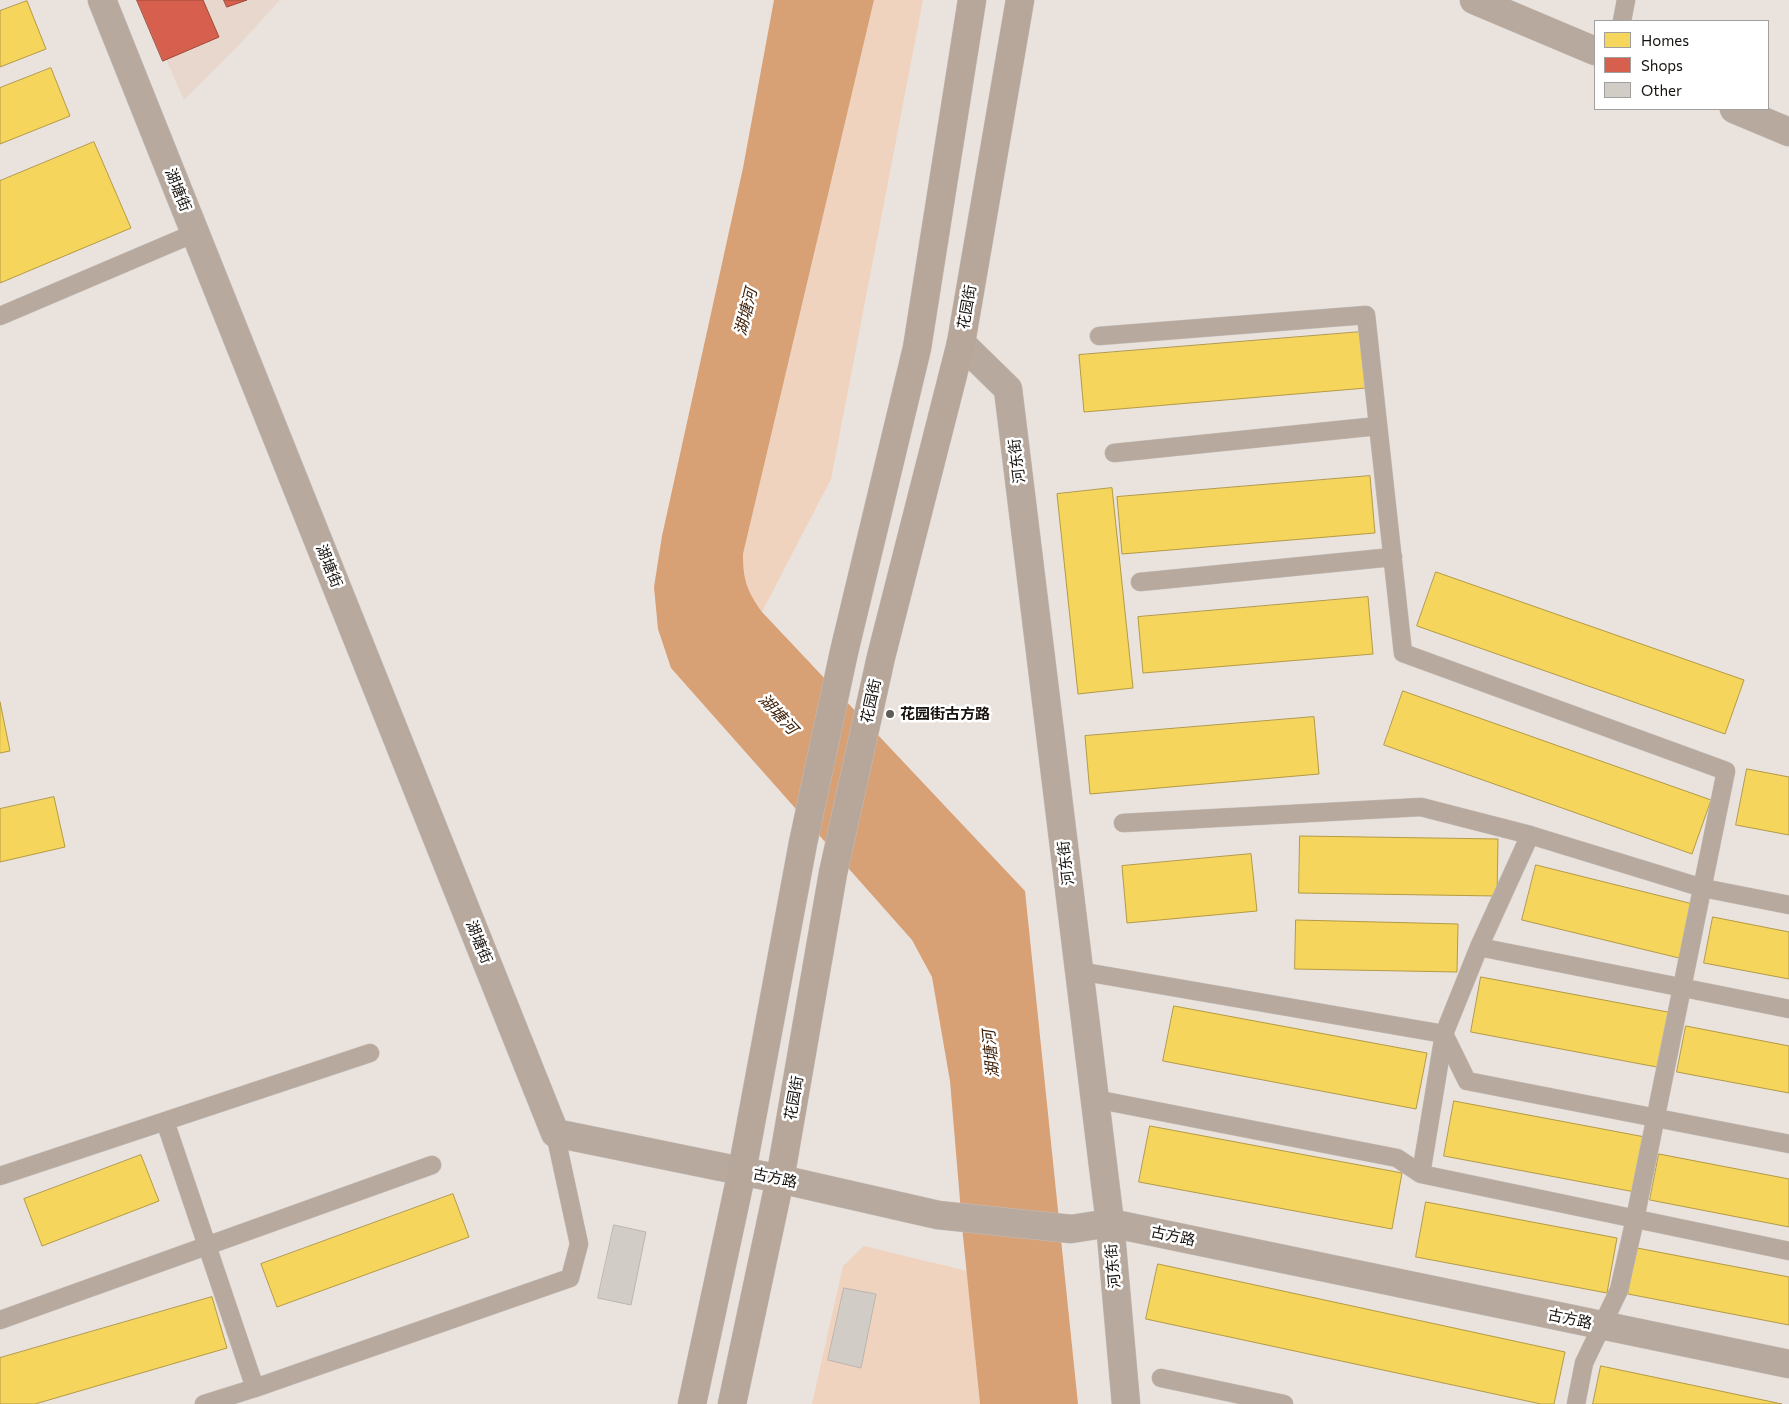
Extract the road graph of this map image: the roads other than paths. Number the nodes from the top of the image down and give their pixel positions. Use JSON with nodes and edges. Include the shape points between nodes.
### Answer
{"nodes":[{"id":1,"x":102,"y":0,"type":"edge"},
{"id":2,"x":972,"y":0,"type":"edge"},
{"id":3,"x":1020,"y":0,"type":"edge"},
{"id":4,"x":1474,"y":0,"type":"edge"},
{"id":5,"x":1626,"y":0,"type":"edge"},
{"id":6,"x":1622,"y":20,"type":"edge"},
{"id":7,"x":1594,"y":50,"type":"edge"},
{"id":8,"x":1736,"y":110,"type":"edge"},
{"id":9,"x":1789,"y":132,"type":"edge"},
{"id":10,"x":195,"y":233,"type":"junction"},
{"id":11,"x":0,"y":316,"type":"edge"},
{"id":12,"x":1099,"y":336,"type":"dead end"},
{"id":13,"x":961,"y":343,"type":"junction"},
{"id":14,"x":1378,"y":426,"type":"junction"},
{"id":15,"x":1114,"y":453,"type":"dead end"},
{"id":16,"x":1393,"y":557,"type":"junction"},
{"id":17,"x":1140,"y":582,"type":"dead end"},
{"id":18,"x":1123,"y":824,"type":"dead end"},
{"id":19,"x":1530,"y":835,"type":"junction"},
{"id":20,"x":1703,"y":888,"type":"junction"},
{"id":21,"x":1789,"y":905,"type":"edge"},
{"id":22,"x":1478,"y":947,"type":"junction"},
{"id":23,"x":1079,"y":971,"type":"junction"},
{"id":24,"x":1682,"y":988,"type":"junction"},
{"id":25,"x":1789,"y":1009,"type":"edge"},
{"id":26,"x":1444,"y":1034,"type":"junction"},
{"id":27,"x":370,"y":1053,"type":"dead end"},
{"id":28,"x":1095,"y":1098,"type":"junction"},
{"id":29,"x":1656,"y":1118,"type":"junction"},
{"id":30,"x":165,"y":1121,"type":"junction"},
{"id":31,"x":555,"y":1133,"type":"junction"},
{"id":32,"x":1789,"y":1144,"type":"edge"},
{"id":33,"x":432,"y":1165,"type":"dead end"},
{"id":34,"x":742,"y":1171,"type":"junction"},
{"id":35,"x":1421,"y":1174,"type":"junction"},
{"id":36,"x":0,"y":1176,"type":"edge"},
{"id":37,"x":780,"y":1179,"type":"junction"},
{"id":38,"x":1635,"y":1219,"type":"junction"},
{"id":39,"x":1110,"y":1223,"type":"junction"},
{"id":40,"x":207,"y":1246,"type":"junction"},
{"id":41,"x":1789,"y":1251,"type":"edge"},
{"id":42,"x":0,"y":1320,"type":"edge"},
{"id":43,"x":1603,"y":1326,"type":"junction"},
{"id":44,"x":1789,"y":1364,"type":"edge"},
{"id":45,"x":1161,"y":1378,"type":"dead end"},
{"id":46,"x":255,"y":1388,"type":"junction"},
{"id":47,"x":204,"y":1404,"type":"edge"},
{"id":48,"x":692,"y":1404,"type":"edge"},
{"id":49,"x":732,"y":1404,"type":"edge"},
{"id":50,"x":1126,"y":1404,"type":"edge"},
{"id":51,"x":1284,"y":1404,"type":"edge"},
{"id":52,"x":1576,"y":1404,"type":"edge"}],
"edges":[{"from":1,"to":10,"type":"street","name":"湖塘街"},
{"from":2,"to":34,"type":"main road","via":[[917,348],[844,652],[803,844]]},
{"from":3,"to":13,"type":"main road","name":"花园街"},
{"from":4,"to":7,"type":"street"},
{"from":5,"to":6,"type":"lane"},
{"from":8,"to":9,"type":"street"},
{"from":10,"to":11,"type":"lane"},
{"from":10,"to":31,"type":"street","name":"湖塘街"},
{"from":12,"to":14,"type":"lane","via":[[1366,315]]},
{"from":13,"to":23,"type":"street","name":"河东街","via":[[1008,389]]},
{"from":13,"to":37,"type":"main road","name":"花园街","via":[[880,657],[833,873]]},
{"from":14,"to":15,"type":"lane"},
{"from":14,"to":16,"type":"lane"},
{"from":16,"to":17,"type":"lane"},
{"from":16,"to":20,"type":"lane","via":[[1404,653],[1726,770]]},
{"from":18,"to":19,"type":"lane","via":[[1421,807]]},
{"from":19,"to":20,"type":"lane"},
{"from":19,"to":22,"type":"lane"},
{"from":20,"to":21,"type":"lane"},
{"from":20,"to":24,"type":"lane"},
{"from":22,"to":24,"type":"lane"},
{"from":22,"to":26,"type":"lane"},
{"from":23,"to":26,"type":"lane"},
{"from":23,"to":28,"type":"street","name":"河东街"},
{"from":24,"to":25,"type":"lane"},
{"from":24,"to":29,"type":"lane"},
{"from":26,"to":29,"type":"lane","via":[[1467,1081]]},
{"from":26,"to":35,"type":"lane"},
{"from":27,"to":30,"type":"lane"},
{"from":28,"to":35,"type":"lane","via":[[1397,1158]]},
{"from":28,"to":39,"type":"street","name":"河东街"},
{"from":29,"to":32,"type":"lane"},
{"from":29,"to":38,"type":"lane"},
{"from":30,"to":36,"type":"lane"},
{"from":30,"to":40,"type":"lane"},
{"from":31,"to":34,"type":"street","name":"古方路"},
{"from":31,"to":46,"type":"lane","via":[[579,1244],[570,1278]]},
{"from":33,"to":40,"type":"lane"},
{"from":34,"to":37,"type":"street","name":"古方路"},
{"from":34,"to":48,"type":"main road"},
{"from":35,"to":38,"type":"lane"},
{"from":37,"to":39,"type":"street","name":"古方路","via":[[938,1215],[1071,1229]]},
{"from":37,"to":49,"type":"main road","name":"花园街"},
{"from":38,"to":41,"type":"lane"},
{"from":38,"to":43,"type":"lane","via":[[1619,1290]]},
{"from":39,"to":43,"type":"street","name":"古方路"},
{"from":39,"to":50,"type":"street","name":"河东街"},
{"from":40,"to":42,"type":"lane"},
{"from":40,"to":46,"type":"lane"},
{"from":43,"to":44,"type":"street","name":"古方路"},
{"from":43,"to":52,"type":"lane","via":[[1584,1363]]},
{"from":45,"to":51,"type":"lane"},
{"from":46,"to":47,"type":"lane"}]}
